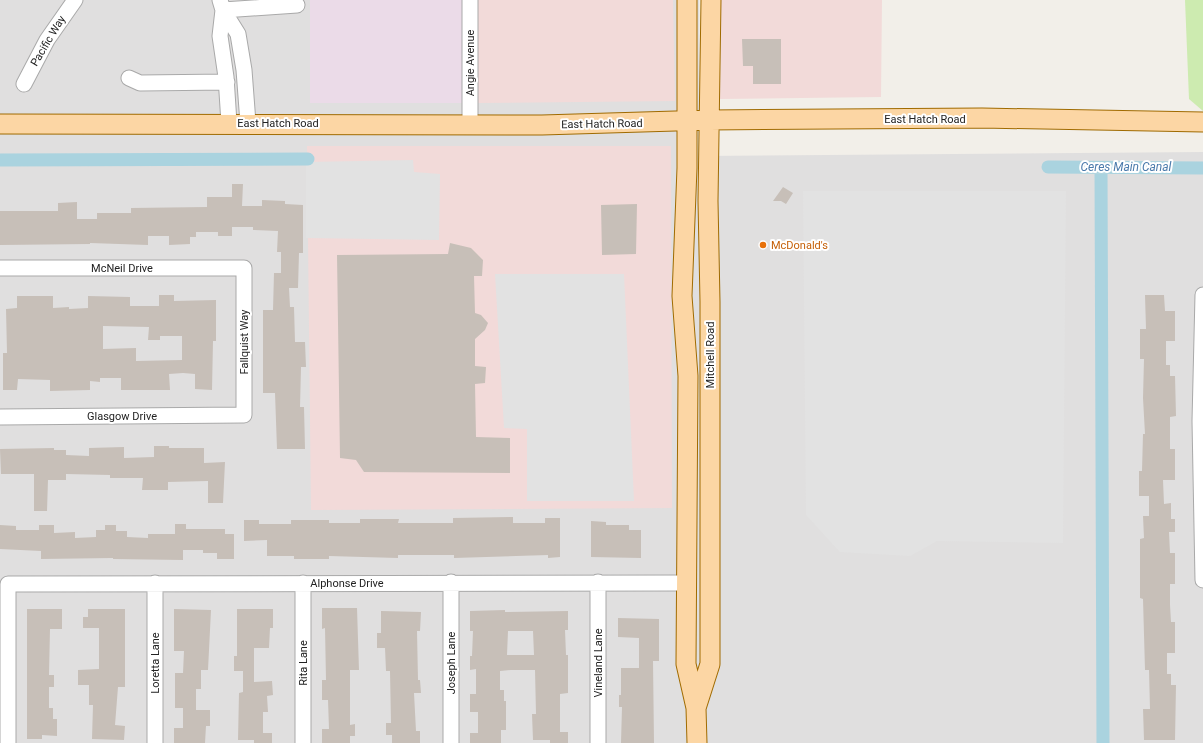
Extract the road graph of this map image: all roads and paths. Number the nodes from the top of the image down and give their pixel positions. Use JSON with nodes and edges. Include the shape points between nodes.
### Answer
{"nodes":[{"id":1,"x":75,"y":0,"type":"edge"},
{"id":2,"x":470,"y":0,"type":"edge"},
{"id":3,"x":687,"y":0,"type":"edge"},
{"id":4,"x":711,"y":0,"type":"edge"},
{"id":5,"x":222,"y":5,"type":"edge"},
{"id":6,"x":297,"y":5,"type":"dead end"},
{"id":7,"x":129,"y":78,"type":"dead end"},
{"id":8,"x":227,"y":82,"type":"junction"},
{"id":9,"x":24,"y":84,"type":"dead end"},
{"id":10,"x":710,"y":120,"type":"junction"},
{"id":11,"x":687,"y":122,"type":"junction"},
{"id":12,"x":1203,"y":122,"type":"edge"},
{"id":13,"x":229,"y":123,"type":"junction"},
{"id":14,"x":248,"y":123,"type":"junction"},
{"id":15,"x":0,"y":124,"type":"edge"},
{"id":16,"x":470,"y":125,"type":"junction"},
{"id":17,"x":0,"y":268,"type":"edge"},
{"id":18,"x":244,"y":268,"type":"joint"},
{"id":19,"x":1203,"y":295,"type":"edge"},
{"id":20,"x":244,"y":415,"type":"joint"},
{"id":21,"x":0,"y":417,"type":"edge"},
{"id":22,"x":1201,"y":421,"type":"edge"},
{"id":23,"x":1203,"y":580,"type":"edge"},
{"id":24,"x":450,"y":582,"type":"junction"},
{"id":25,"x":598,"y":582,"type":"junction"},
{"id":26,"x":155,"y":583,"type":"junction"},
{"id":27,"x":303,"y":583,"type":"junction"},
{"id":28,"x":686,"y":583,"type":"junction"},
{"id":29,"x":696,"y":708,"type":"junction"},
{"id":30,"x":8,"y":743,"type":"edge"},
{"id":31,"x":155,"y":743,"type":"edge"},
{"id":32,"x":303,"y":743,"type":"edge"},
{"id":33,"x":450,"y":743,"type":"edge"},
{"id":34,"x":598,"y":743,"type":"edge"},
{"id":35,"x":698,"y":743,"type":"edge"}],
"edges":[{"from":1,"to":9,"type":"street","name":"Pacific Way","via":[[47,40]]},
{"from":2,"to":16,"type":"street","name":"Angie Avenue"},
{"from":3,"to":11,"type":"main road","name":"Mitchell Road"},
{"from":4,"to":10,"type":"main road","name":"Mitchell Road"},
{"from":5,"to":6,"type":"street"},
{"from":5,"to":8,"type":"street","via":[[220,36]]},
{"from":5,"to":14,"type":"street","via":[[238,34]]},
{"from":7,"to":8,"type":"street","via":[[140,83]]},
{"from":8,"to":13,"type":"street"},
{"from":10,"to":11,"type":"main road","name":"East Hatch Road"},
{"from":10,"to":12,"type":"main road","name":"East Hatch Road","via":[[982,118]]},
{"from":10,"to":29,"type":"main road","name":"Mitchell Road","via":[[710,664]]},
{"from":11,"to":16,"type":"main road","name":"East Hatch Road"},
{"from":11,"to":28,"type":"main road","name":"Mitchell Road","via":[[687,198],[682,296],[688,376]]},
{"from":13,"to":14,"type":"main road","name":"East Hatch Road"},
{"from":13,"to":15,"type":"main road","name":"East Hatch Road"},
{"from":14,"to":16,"type":"main road","name":"East Hatch Road"},
{"from":17,"to":18,"type":"street","name":"McNeil Drive"},
{"from":18,"to":20,"type":"street","name":"Fallquist Way"},
{"from":19,"to":22,"type":"street"},
{"from":20,"to":21,"type":"street","name":"Glasgow Drive"},
{"from":22,"to":23,"type":"street"},
{"from":24,"to":25,"type":"street","name":"Alphonse Drive"},
{"from":24,"to":27,"type":"street","name":"Alphonse Drive"},
{"from":24,"to":33,"type":"street","name":"Joseph Lane"},
{"from":25,"to":28,"type":"street","name":"Alphonse Drive"},
{"from":25,"to":34,"type":"street","name":"Vineland Lane"},
{"from":26,"to":27,"type":"street","name":"Alphonse Drive"},
{"from":26,"to":30,"type":"street","name":"Alphonse Drive","via":[[8,584]]},
{"from":26,"to":31,"type":"street","name":"Loretta Lane"},
{"from":27,"to":32,"type":"street","name":"Rita Lane"},
{"from":28,"to":29,"type":"main road","name":"Mitchell Road","via":[[686,664]]},
{"from":29,"to":35,"type":"main road","name":"Mitchell Road"}]}
